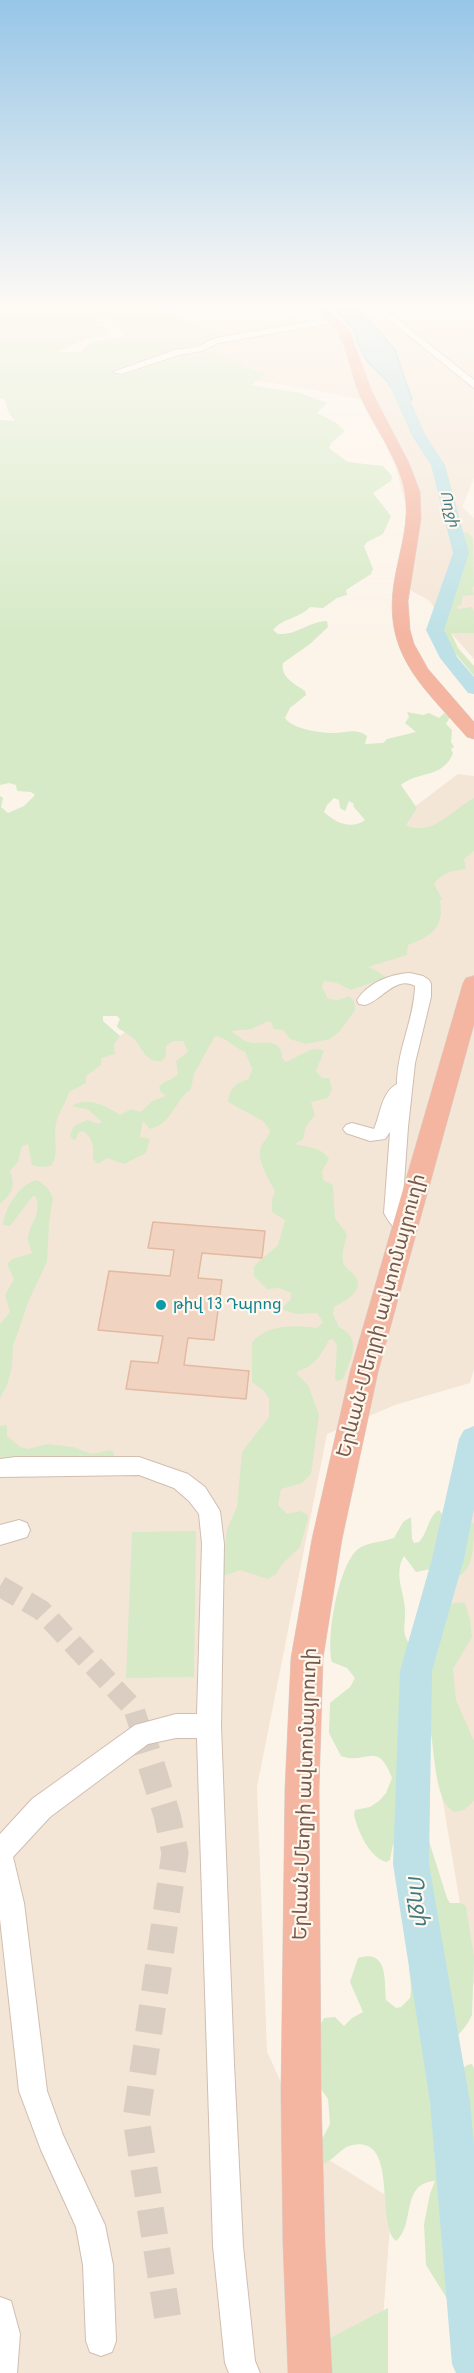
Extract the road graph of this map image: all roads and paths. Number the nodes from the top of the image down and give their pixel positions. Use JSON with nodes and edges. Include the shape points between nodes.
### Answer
{"nodes":[{"id":1,"x":377,"y":417,"type":"edge"},
{"id":2,"x":474,"y":734,"type":"edge"},
{"id":3,"x":474,"y":983,"type":"edge"},
{"id":4,"x":366,"y":1000,"type":"dead end"},
{"id":5,"x":405,"y":1090,"type":"junction"},
{"id":6,"x":352,"y":1129,"type":"dead end"},
{"id":7,"x":404,"y":1226,"type":"junction"},
{"id":8,"x":0,"y":1468,"type":"edge"},
{"id":9,"x":209,"y":1726,"type":"junction"},
{"id":10,"x":0,"y":1853,"type":"edge"},
{"id":11,"x":0,"y":2312,"type":"edge"},
{"id":12,"x":101,"y":2341,"type":"dead end"},
{"id":13,"x":305,"y":2370,"type":"edge"},
{"id":14,"x":2,"y":2373,"type":"edge"},
{"id":15,"x":245,"y":2373,"type":"edge"}],
"edges":[{"from":1,"to":2,"type":"highway","via":[[412,487],[414,505],[401,630],[426,676]]},
{"from":3,"to":7,"type":"highway","name":"Երևան-Մեղրի ավտոմայրուղի"},
{"from":4,"to":5,"type":"street","via":[[371,992],[392,982],[413,979],[423,984]]},
{"from":5,"to":6,"type":"street","via":[[398,1089],[392,1098],[379,1135]]},
{"from":5,"to":7,"type":"street","via":[[393,1213]]},
{"from":7,"to":13,"type":"highway","name":"Երևան-Մեղրի ավտոմայրուղի","via":[[341,1469],[307,1658],[302,1789],[301,2092]]},
{"from":8,"to":9,"type":"street","via":[[139,1466],[181,1481],[197,1494],[210,1511],[213,1544]]},
{"from":9,"to":10,"type":"street","via":[[176,1726],[143,1733],[41,1808]]},
{"from":9,"to":15,"type":"street","via":[[228,2246],[240,2363]]},
{"from":10,"to":12,"type":"street","via":[[11,1904],[33,2091],[90,2225],[98,2265]]},
{"from":11,"to":14,"type":"street","via":[[5,2334]]}]}
